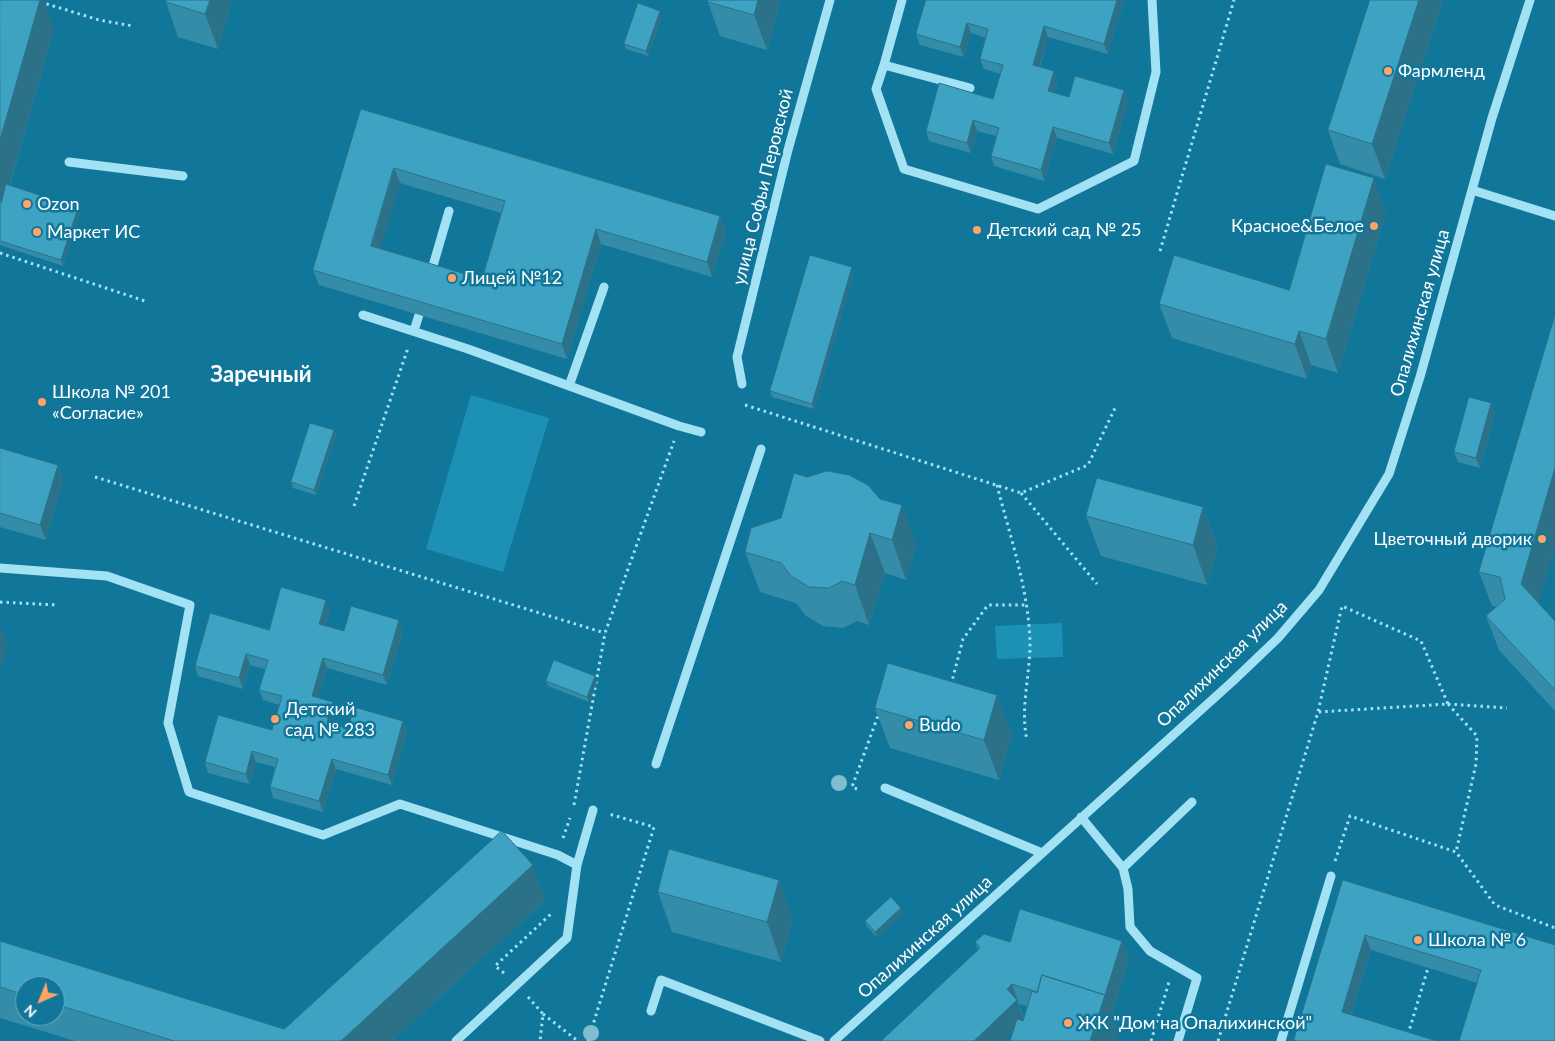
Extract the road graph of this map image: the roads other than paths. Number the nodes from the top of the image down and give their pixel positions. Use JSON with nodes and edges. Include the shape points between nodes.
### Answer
{"nodes":[{"id":1,"x":830,"y":0,"type":"edge"},
{"id":2,"x":902,"y":0,"type":"edge"},
{"id":3,"x":1152,"y":0,"type":"edge"},
{"id":4,"x":1530,"y":0,"type":"edge"},
{"id":5,"x":884,"y":65,"type":"junction"},
{"id":6,"x":970,"y":88,"type":"dead end"},
{"id":7,"x":69,"y":162,"type":"dead end"},
{"id":8,"x":183,"y":176,"type":"dead end"},
{"id":9,"x":1472,"y":190,"type":"junction"},
{"id":10,"x":449,"y":211,"type":"dead end"},
{"id":11,"x":1555,"y":216,"type":"edge"},
{"id":12,"x":604,"y":287,"type":"dead end"},
{"id":13,"x":363,"y":315,"type":"dead end"},
{"id":14,"x":414,"y":331,"type":"junction"},
{"id":15,"x":742,"y":384,"type":"dead end"},
{"id":16,"x":569,"y":386,"type":"junction"},
{"id":17,"x":701,"y":432,"type":"dead end"},
{"id":18,"x":761,"y":449,"type":"dead end"},
{"id":19,"x":0,"y":568,"type":"edge"},
{"id":20,"x":656,"y":764,"type":"dead end"},
{"id":21,"x":885,"y":788,"type":"dead end"},
{"id":22,"x":1192,"y":802,"type":"dead end"},
{"id":23,"x":594,"y":810,"type":"road end"},
{"id":24,"x":1081,"y":817,"type":"junction"},
{"id":25,"x":1042,"y":853,"type":"junction"},
{"id":26,"x":577,"y":865,"type":"junction"},
{"id":27,"x":1123,"y":868,"type":"junction"},
{"id":28,"x":1331,"y":876,"type":"road end"},
{"id":29,"x":651,"y":1011,"type":"dead end"},
{"id":30,"x":456,"y":1041,"type":"edge"},
{"id":31,"x":820,"y":1041,"type":"edge"},
{"id":32,"x":834,"y":1041,"type":"edge"},
{"id":33,"x":1178,"y":1041,"type":"edge"},
{"id":34,"x":1281,"y":1041,"type":"edge"}],
"edges":[{"from":1,"to":15,"type":"street","name":"улица Софьи Перовской","via":[[788,150],[737,357]]},
{"from":2,"to":5,"type":"street"},
{"from":3,"to":5,"type":"street","via":[[1156,72],[1134,161],[1038,209],[904,169],[876,89]]},
{"from":4,"to":9,"type":"street","name":"Опалихинская улица"},
{"from":5,"to":6,"type":"street"},
{"from":7,"to":8,"type":"street"},
{"from":9,"to":11,"type":"street"},
{"from":9,"to":24,"type":"street","name":"Опалихинская улица","via":[[1420,377],[1389,474],[1319,590],[1278,638],[1233,681]]},
{"from":10,"to":14,"type":"street"},
{"from":12,"to":16,"type":"street"},
{"from":13,"to":14,"type":"street"},
{"from":14,"to":16,"type":"street"},
{"from":16,"to":17,"type":"street"},
{"from":18,"to":20,"type":"street"},
{"from":19,"to":26,"type":"street","via":[[107,576],[190,605],[168,722],[189,792],[323,835],[400,804],[558,855]]},
{"from":21,"to":25,"type":"street"},
{"from":22,"to":27,"type":"street"},
{"from":23,"to":26,"type":"street"},
{"from":24,"to":25,"type":"street","name":"Опалихинская улица"},
{"from":24,"to":27,"type":"street"},
{"from":25,"to":32,"type":"street","name":"Опалихинская улица"},
{"from":26,"to":30,"type":"street","via":[[567,938]]},
{"from":27,"to":33,"type":"street","via":[[1130,927],[1150,951],[1197,978]]},
{"from":28,"to":34,"type":"street"},
{"from":29,"to":31,"type":"street","via":[[661,980]]}]}
